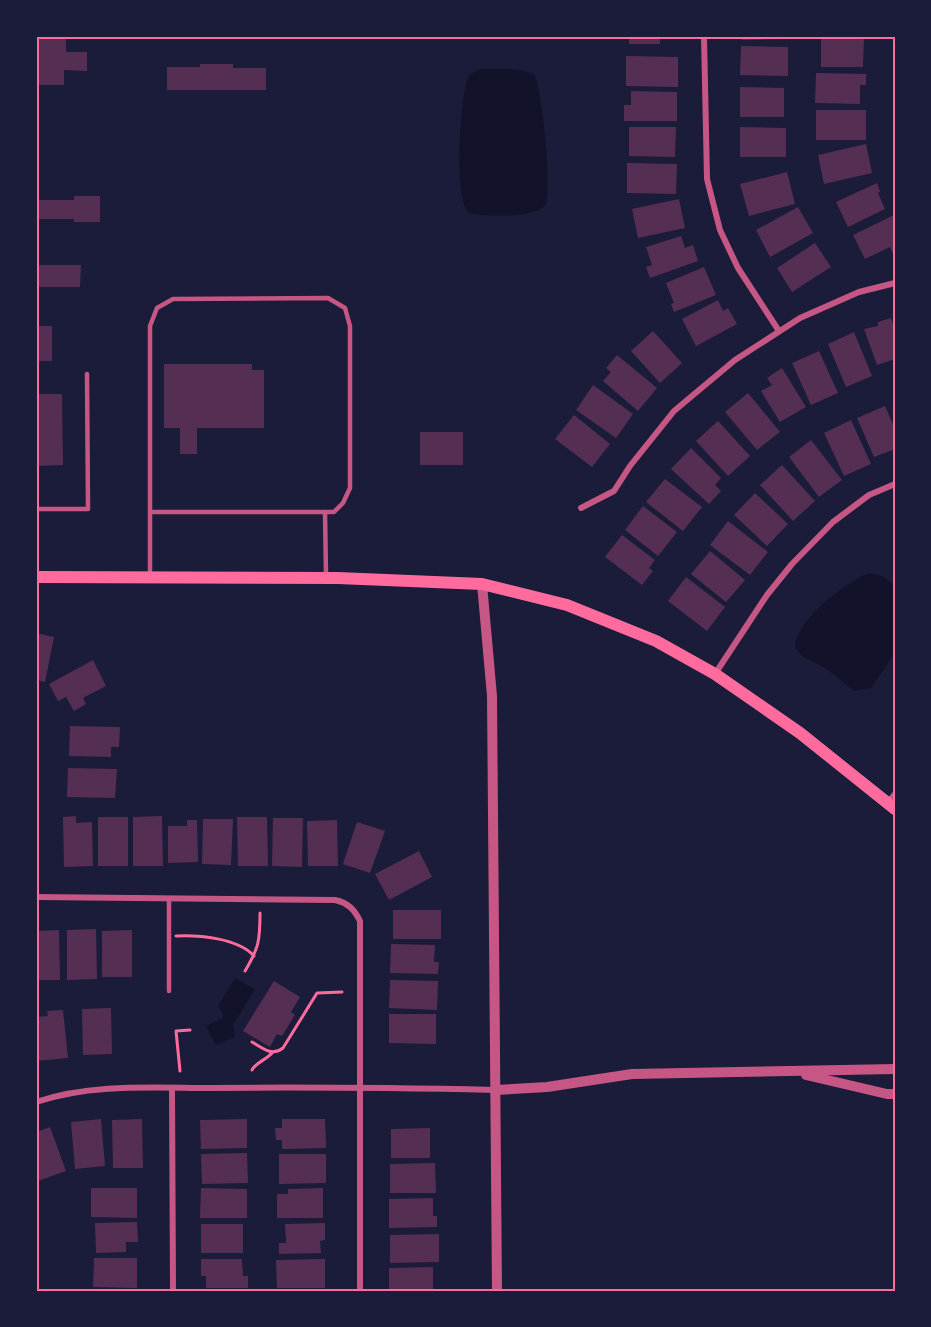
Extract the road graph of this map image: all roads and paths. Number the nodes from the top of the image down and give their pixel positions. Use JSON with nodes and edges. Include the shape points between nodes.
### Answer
{"nodes":[{"id":1,"x":705,"y":36,"type":"edge"},
{"id":2,"x":895,"y":283,"type":"edge"},
{"id":3,"x":779,"y":331,"type":"junction"},
{"id":4,"x":87,"y":374,"type":"dead end"},
{"id":5,"x":895,"y":484,"type":"edge"},
{"id":6,"x":581,"y":508,"type":"dead end"},
{"id":7,"x":36,"y":509,"type":"edge"},
{"id":8,"x":150,"y":512,"type":"junction"},
{"id":9,"x":325,"y":512,"type":"junction"},
{"id":10,"x":36,"y":578,"type":"edge"},
{"id":11,"x":150,"y":578,"type":"junction"},
{"id":12,"x":326,"y":579,"type":"junction"},
{"id":13,"x":482,"y":584,"type":"junction"},
{"id":14,"x":715,"y":674,"type":"junction"},
{"id":15,"x":892,"y":802,"type":"edge"},
{"id":16,"x":36,"y":897,"type":"edge"},
{"id":17,"x":169,"y":898,"type":"junction"},
{"id":18,"x":260,"y":913,"type":"dead end"},
{"id":19,"x":169,"y":936,"type":"junction"},
{"id":20,"x":254,"y":956,"type":"junction"},
{"id":21,"x":245,"y":971,"type":"dead end"},
{"id":22,"x":169,"y":992,"type":"dead end"},
{"id":23,"x":342,"y":992,"type":"dead end"},
{"id":24,"x":190,"y":1030,"type":"dead end"},
{"id":25,"x":252,"y":1042,"type":"dead end"},
{"id":26,"x":272,"y":1053,"type":"junction"},
{"id":27,"x":895,"y":1069,"type":"edge"},
{"id":28,"x":252,"y":1070,"type":"dead end"},
{"id":29,"x":180,"y":1071,"type":"dead end"},
{"id":30,"x":791,"y":1071,"type":"junction"},
{"id":31,"x":360,"y":1087,"type":"junction"},
{"id":32,"x":172,"y":1088,"type":"junction"},
{"id":33,"x":496,"y":1090,"type":"junction"},
{"id":34,"x":895,"y":1094,"type":"edge"},
{"id":35,"x":36,"y":1102,"type":"edge"},
{"id":36,"x":173,"y":1291,"type":"edge"},
{"id":37,"x":360,"y":1291,"type":"edge"},
{"id":38,"x":497,"y":1291,"type":"edge"}],
"edges":[{"from":1,"to":3,"type":"street","via":[[707,179],[720,230],[738,268]]},
{"from":2,"to":3,"type":"street","via":[[859,292]]},
{"from":3,"to":6,"type":"street","via":[[735,360],[674,411],[614,491]]},
{"from":4,"to":7,"type":"lane","via":[[88,509]]},
{"from":5,"to":14,"type":"street","via":[[869,495],[833,522],[792,564],[766,595]]},
{"from":8,"to":9,"type":"lane"},
{"from":8,"to":9,"type":"lane","via":[[150,326],[157,308],[173,299],[328,298],[345,308],[350,326],[350,488],[334,512]]},
{"from":8,"to":11,"type":"lane"},
{"from":9,"to":12,"type":"lane"},
{"from":10,"to":11,"type":"main road"},
{"from":11,"to":12,"type":"main road"},
{"from":12,"to":13,"type":"main road"},
{"from":13,"to":14,"type":"main road","via":[[567,605],[656,641]]},
{"from":13,"to":33,"type":"street","via":[[492,696]]},
{"from":14,"to":15,"type":"main road"},
{"from":16,"to":17,"type":"street"},
{"from":17,"to":19,"type":"lane"},
{"from":17,"to":31,"type":"street","via":[[335,900],[350,906],[360,921]]},
{"from":18,"to":20,"type":"path","via":[[260,938]]},
{"from":19,"to":20,"type":"path","via":[[207,937],[236,945]]},
{"from":19,"to":22,"type":"lane"},
{"from":20,"to":21,"type":"path"},
{"from":23,"to":26,"type":"path","via":[[318,993],[283,1048]]},
{"from":24,"to":29,"type":"path","via":[[176,1031]]},
{"from":25,"to":26,"type":"path"},
{"from":26,"to":28,"type":"path"},
{"from":27,"to":30,"type":"street"},
{"from":30,"to":33,"type":"street","via":[[632,1074]]},
{"from":30,"to":34,"type":"street"},
{"from":31,"to":32,"type":"street"},
{"from":31,"to":33,"type":"street"},
{"from":31,"to":37,"type":"street"},
{"from":32,"to":35,"type":"street","via":[[110,1089],[58,1095]]},
{"from":32,"to":36,"type":"street"},
{"from":33,"to":38,"type":"street"}]}
